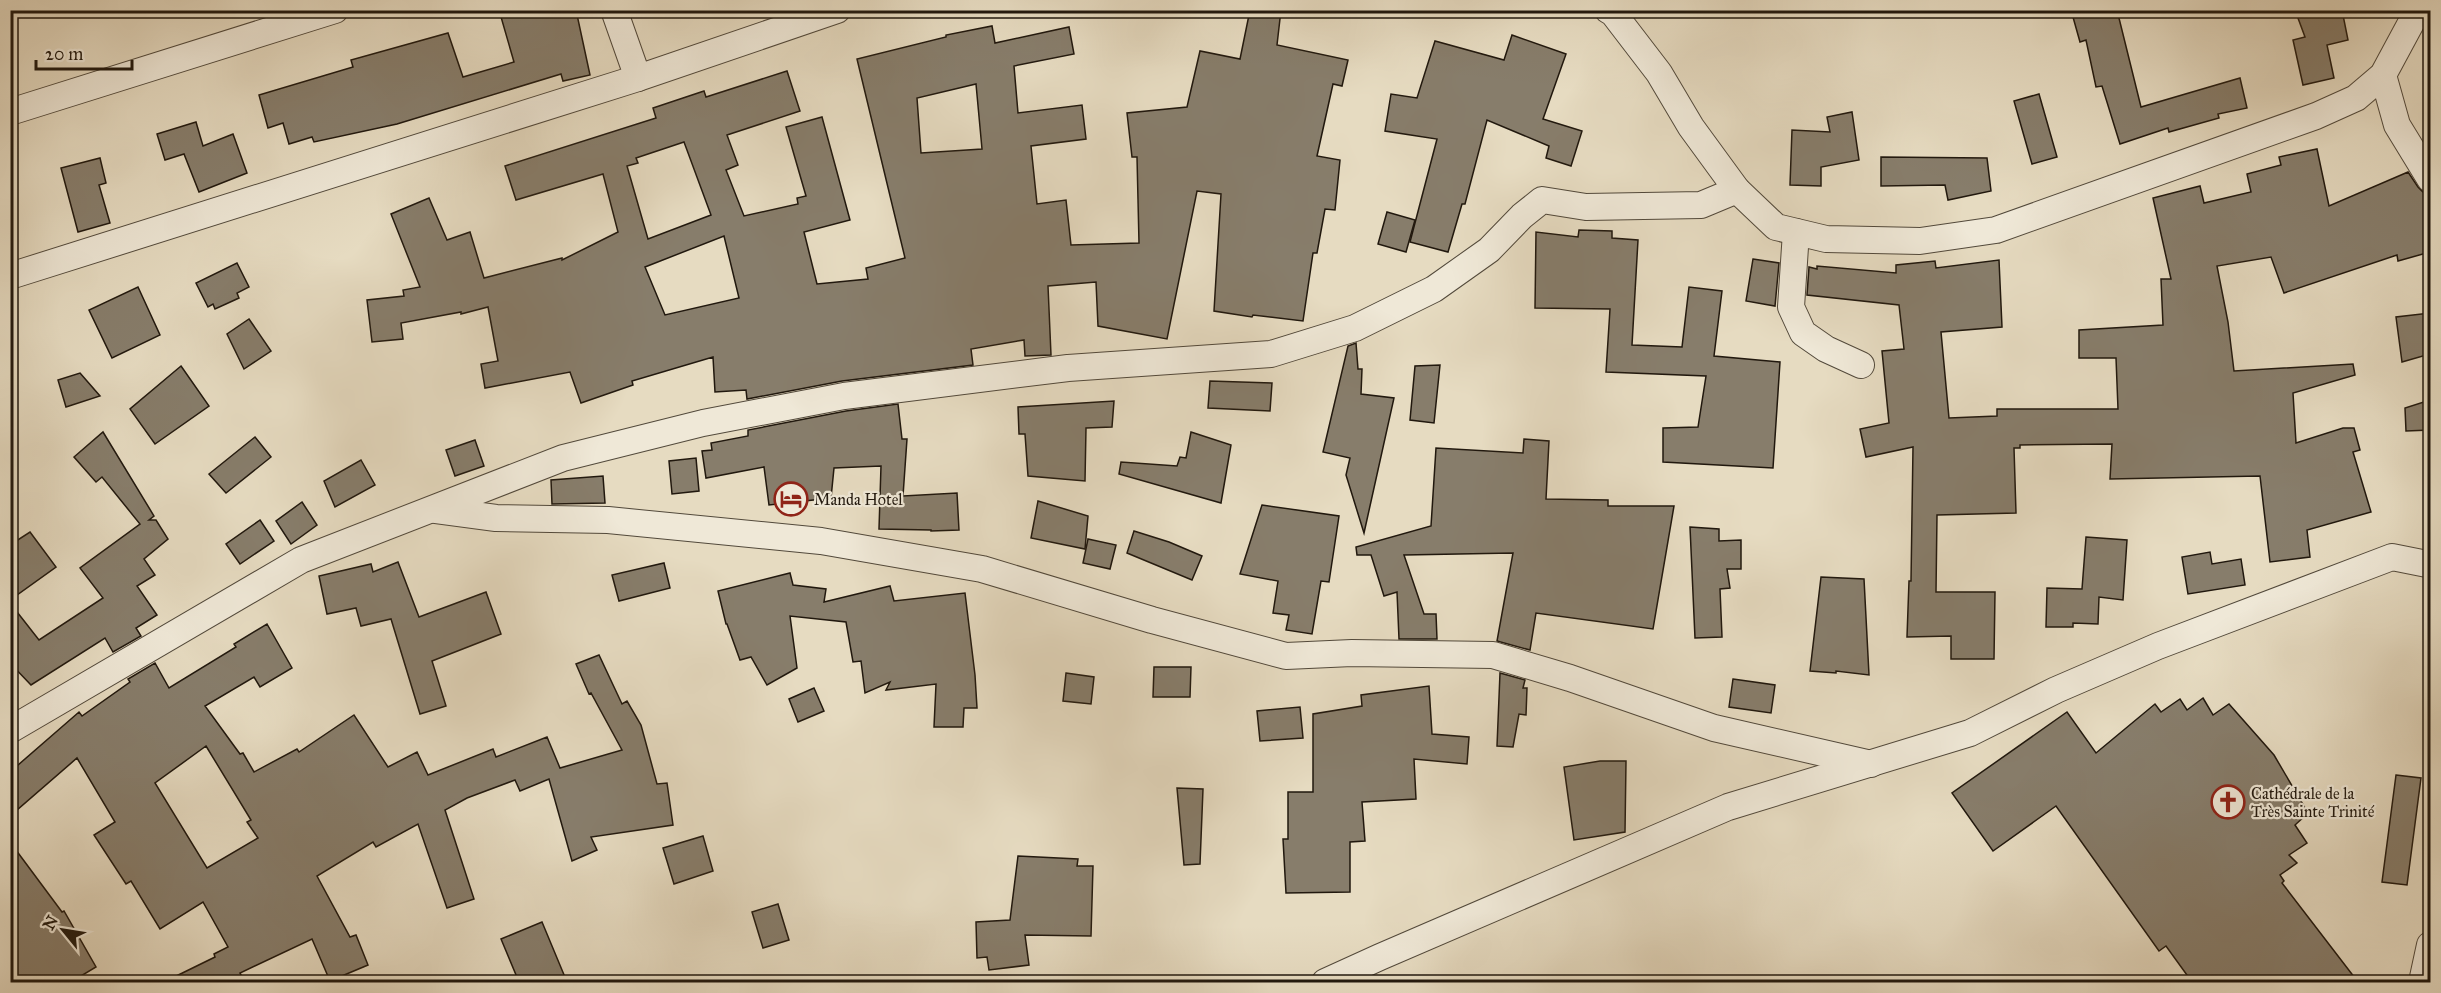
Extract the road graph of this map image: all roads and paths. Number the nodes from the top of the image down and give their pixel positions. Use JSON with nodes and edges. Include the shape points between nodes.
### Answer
{"nodes":[{"id":1,"x":335,"y":10,"type":"edge"},
{"id":2,"x":614,"y":10,"type":"edge"},
{"id":3,"x":837,"y":10,"type":"edge"},
{"id":4,"x":1608,"y":10,"type":"edge"},
{"id":5,"x":2418,"y":10,"type":"edge"},
{"id":6,"x":2383,"y":75,"type":"junction"},
{"id":7,"x":638,"y":78,"type":"junction"},
{"id":8,"x":10,"y":112,"type":"edge"},
{"id":9,"x":2430,"y":179,"type":"edge"},
{"id":10,"x":1737,"y":190,"type":"junction"},
{"id":11,"x":1796,"y":232,"type":"junction"},
{"id":12,"x":10,"y":276,"type":"edge"},
{"id":13,"x":1861,"y":364,"type":"dead end"},
{"id":14,"x":433,"y":510,"type":"junction"},
{"id":15,"x":2429,"y":564,"type":"edge"},
{"id":16,"x":10,"y":730,"type":"edge"},
{"id":17,"x":1871,"y":764,"type":"junction"},
{"id":18,"x":2430,"y":945,"type":"edge"},
{"id":19,"x":1325,"y":982,"type":"edge"},
{"id":20,"x":2422,"y":982,"type":"edge"}],
"edges":[{"from":1,"to":8,"type":"street"},
{"from":2,"to":7,"type":"street"},
{"from":3,"to":7,"type":"street"},
{"from":4,"to":10,"type":"street","via":[[1659,73],[1691,127]]},
{"from":5,"to":6,"type":"street"},
{"from":6,"to":9,"type":"street","via":[[2397,125]]},
{"from":6,"to":11,"type":"street","via":[[2356,98],[2316,116],[1996,230],[1920,241],[1826,239]]},
{"from":7,"to":12,"type":"street"},
{"from":10,"to":11,"type":"street","via":[[1776,227]]},
{"from":10,"to":14,"type":"street","via":[[1701,205],[1586,207],[1542,200],[1489,250],[1434,289],[1354,328],[1271,354],[1068,368],[844,396],[703,423],[563,458]]},
{"from":11,"to":13,"type":"street","via":[[1791,307],[1803,333],[1826,349]]},
{"from":14,"to":16,"type":"street","via":[[301,560]]},
{"from":14,"to":17,"type":"street","via":[[496,518],[608,520],[820,540],[982,569],[1286,656],[1493,655],[1714,728]]},
{"from":15,"to":17,"type":"street","via":[[2392,557],[2158,646],[1970,733]]},
{"from":17,"to":19,"type":"street","via":[[1728,807]]},
{"from":18,"to":20,"type":"street"}]}
